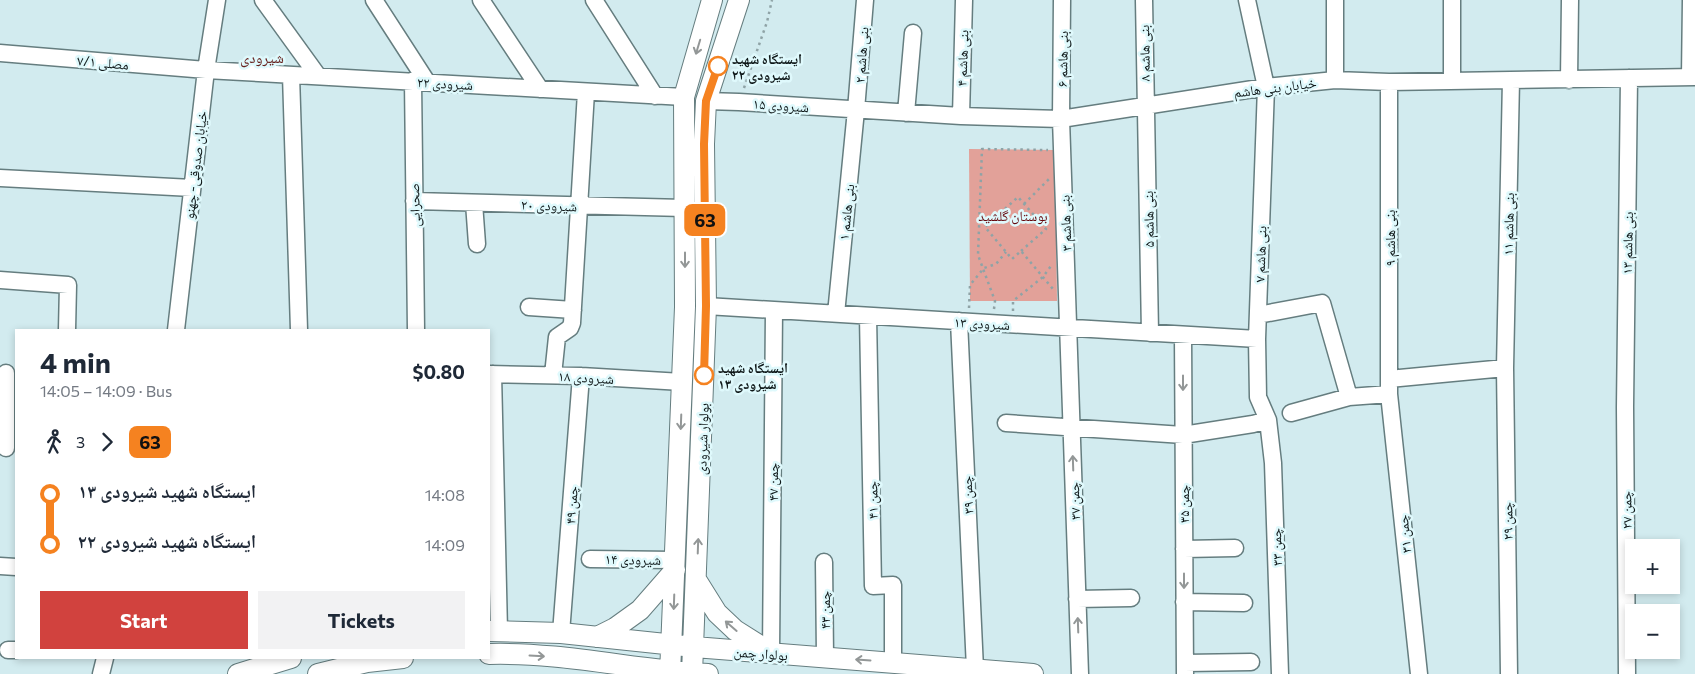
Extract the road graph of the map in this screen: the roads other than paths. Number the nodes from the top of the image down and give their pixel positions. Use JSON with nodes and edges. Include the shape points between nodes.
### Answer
{"nodes":[{"id":1,"x":217,"y":0,"type":"edge"},
{"id":2,"x":263,"y":0,"type":"edge"},
{"id":3,"x":374,"y":0,"type":"edge"},
{"id":4,"x":481,"y":0,"type":"edge"},
{"id":5,"x":594,"y":0,"type":"edge"},
{"id":6,"x":739,"y":0,"type":"edge"},
{"id":7,"x":865,"y":0,"type":"edge"},
{"id":8,"x":964,"y":0,"type":"edge"},
{"id":9,"x":1062,"y":0,"type":"edge"},
{"id":10,"x":1144,"y":0,"type":"edge"},
{"id":11,"x":1246,"y":0,"type":"edge"},
{"id":12,"x":1335,"y":0,"type":"edge"},
{"id":13,"x":1452,"y":0,"type":"edge"},
{"id":14,"x":1570,"y":0,"type":"edge"},
{"id":15,"x":1691,"y":0,"type":"edge"},
{"id":16,"x":708,"y":3,"type":"edge"},
{"id":17,"x":913,"y":32,"type":"dead end"},
{"id":18,"x":0,"y":53,"type":"edge"},
{"id":19,"x":206,"y":70,"type":"junction"},
{"id":20,"x":291,"y":75,"type":"junction"},
{"id":21,"x":318,"y":76,"type":"junction"},
{"id":22,"x":1693,"y":77,"type":"edge"},
{"id":23,"x":1630,"y":78,"type":"junction"},
{"id":24,"x":1335,"y":80,"type":"junction"},
{"id":25,"x":1452,"y":80,"type":"junction"},
{"id":26,"x":1511,"y":80,"type":"junction"},
{"id":27,"x":1569,"y":80,"type":"junction"},
{"id":28,"x":420,"y":81,"type":"junction"},
{"id":29,"x":1388,"y":82,"type":"junction"},
{"id":30,"x":1266,"y":87,"type":"junction"},
{"id":31,"x":540,"y":89,"type":"junction"},
{"id":32,"x":586,"y":92,"type":"junction"},
{"id":33,"x":655,"y":96,"type":"junction"},
{"id":34,"x":684,"y":97,"type":"junction"},
{"id":35,"x":706,"y":101,"type":"junction"},
{"id":36,"x":1145,"y":105,"type":"junction"},
{"id":37,"x":856,"y":110,"type":"junction"},
{"id":38,"x":906,"y":113,"type":"junction"},
{"id":39,"x":961,"y":116,"type":"junction"},
{"id":40,"x":1061,"y":119,"type":"junction"},
{"id":41,"x":0,"y":178,"type":"edge"},
{"id":42,"x":192,"y":188,"type":"junction"},
{"id":43,"x":414,"y":201,"type":"junction"},
{"id":44,"x":474,"y":203,"type":"junction"},
{"id":45,"x":580,"y":206,"type":"junction"},
{"id":46,"x":684,"y":208,"type":"junction"},
{"id":47,"x":478,"y":244,"type":"dead end"},
{"id":48,"x":0,"y":280,"type":"edge"},
{"id":49,"x":706,"y":306,"type":"junction"},
{"id":50,"x":529,"y":307,"type":"dead end"},
{"id":51,"x":573,"y":310,"type":"junction"},
{"id":52,"x":774,"y":310,"type":"junction"},
{"id":53,"x":836,"y":314,"type":"junction"},
{"id":54,"x":1258,"y":315,"type":"junction"},
{"id":55,"x":868,"y":316,"type":"junction"},
{"id":56,"x":964,"y":322,"type":"junction"},
{"id":57,"x":1069,"y":328,"type":"junction"},
{"id":58,"x":67,"y":329,"type":"edge"},
{"id":59,"x":176,"y":329,"type":"edge"},
{"id":60,"x":300,"y":329,"type":"edge"},
{"id":61,"x":416,"y":329,"type":"edge"},
{"id":62,"x":1150,"y":333,"type":"junction"},
{"id":63,"x":1183,"y":335,"type":"junction"},
{"id":64,"x":1257,"y":339,"type":"junction"},
{"id":65,"x":1505,"y":368,"type":"junction"},
{"id":66,"x":6,"y":372,"type":"dead end"},
{"id":67,"x":491,"y":374,"type":"edge"},
{"id":68,"x":553,"y":375,"type":"junction"},
{"id":69,"x":581,"y":376,"type":"junction"},
{"id":70,"x":682,"y":382,"type":"junction"},
{"id":71,"x":1389,"y":386,"type":"junction"},
{"id":72,"x":1349,"y":397,"type":"junction"},
{"id":73,"x":1624,"y":407,"type":"joint"},
{"id":74,"x":1290,"y":414,"type":"dead end"},
{"id":75,"x":1268,"y":420,"type":"junction"},
{"id":76,"x":1006,"y":423,"type":"dead end"},
{"id":77,"x":1072,"y":427,"type":"junction"},
{"id":78,"x":1183,"y":435,"type":"junction"},
{"id":79,"x":7,"y":448,"type":"edge"},
{"id":80,"x":1235,"y":548,"type":"dead end"},
{"id":81,"x":1184,"y":549,"type":"junction"},
{"id":82,"x":590,"y":559,"type":"dead end"},
{"id":83,"x":824,"y":562,"type":"dead end"},
{"id":84,"x":675,"y":565,"type":"junction"},
{"id":85,"x":0,"y":566,"type":"edge"},
{"id":86,"x":15,"y":567,"type":"edge"},
{"id":87,"x":697,"y":581,"type":"junction"},
{"id":88,"x":1131,"y":598,"type":"dead end"},
{"id":89,"x":1077,"y":599,"type":"junction"},
{"id":90,"x":1184,"y":602,"type":"junction"},
{"id":91,"x":1244,"y":604,"type":"dead end"},
{"id":92,"x":494,"y":631,"type":"edge"},
{"id":93,"x":561,"y":633,"type":"junction"},
{"id":94,"x":597,"y":637,"type":"junction"},
{"id":95,"x":672,"y":645,"type":"junction"},
{"id":96,"x":694,"y":648,"type":"junction"},
{"id":97,"x":771,"y":653,"type":"junction"},
{"id":98,"x":490,"y":654,"type":"edge"},
{"id":99,"x":825,"y":657,"type":"junction"},
{"id":100,"x":105,"y":659,"type":"edge"},
{"id":101,"x":280,"y":659,"type":"edge"},
{"id":102,"x":394,"y":659,"type":"edge"},
{"id":103,"x":893,"y":662,"type":"junction"},
{"id":104,"x":1251,"y":662,"type":"dead end"},
{"id":105,"x":579,"y":666,"type":"edge"},
{"id":106,"x":1185,"y":668,"type":"edge"},
{"id":107,"x":624,"y":669,"type":"edge"},
{"id":108,"x":975,"y":669,"type":"junction"},
{"id":109,"x":670,"y":673,"type":"edge"},
{"id":110,"x":101,"y":674,"type":"edge"},
{"id":111,"x":238,"y":674,"type":"edge"},
{"id":112,"x":318,"y":674,"type":"edge"},
{"id":113,"x":697,"y":674,"type":"edge"},
{"id":114,"x":1033,"y":674,"type":"edge"},
{"id":115,"x":1080,"y":674,"type":"edge"},
{"id":116,"x":1280,"y":674,"type":"edge"},
{"id":117,"x":1419,"y":674,"type":"edge"},
{"id":118,"x":1509,"y":674,"type":"edge"},
{"id":119,"x":1627,"y":674,"type":"edge"}],
"edges":[{"from":1,"to":19,"type":"street","name":"خیابان صدوقی- چهنو"},
{"from":2,"to":21,"type":"street"},
{"from":3,"to":28,"type":"street"},
{"from":4,"to":31,"type":"street"},
{"from":5,"to":33,"type":"street"},
{"from":6,"to":35,"type":"main road","name":"بولوار شیرودی"},
{"from":7,"to":37,"type":"street","name":"بنی هاشم ۲"},
{"from":8,"to":39,"type":"street","name":"بنی هاشم ۴"},
{"from":9,"to":40,"type":"street","name":"بنی هاشم ۶"},
{"from":10,"to":36,"type":"street","name":"بنی هاشم ۸"},
{"from":11,"to":30,"type":"street","name":"بنی هاشم ۷"},
{"from":12,"to":24,"type":"street"},
{"from":13,"to":25,"type":"street"},
{"from":14,"to":27,"type":"street"},
{"from":15,"to":22,"type":"street"},
{"from":16,"to":34,"type":"main road","name":"بولوار شیرودی","one_way":true},
{"from":17,"to":38,"type":"street"},
{"from":18,"to":19,"type":"street","name":"مصلی ۷/۱"},
{"from":19,"to":20,"type":"street","name":"شیرودی ۲۲"},
{"from":19,"to":42,"type":"street","name":"خیابان صدوقی- چهنو"},
{"from":20,"to":21,"type":"street","name":"شیرودی ۲۲"},
{"from":20,"to":60,"type":"street"},
{"from":21,"to":28,"type":"street","name":"شیرودی ۲۲"},
{"from":22,"to":23,"type":"street","name":"خیابان بنی هاشم"},
{"from":23,"to":27,"type":"street","name":"خیابان بنی هاشم"},
{"from":23,"to":73,"type":"street","name":"بنی هاشم ۱۳"},
{"from":24,"to":29,"type":"street","name":"خیابان بنی هاشم"},
{"from":24,"to":30,"type":"street","name":"خیابان بنی هاشم"},
{"from":25,"to":26,"type":"street","name":"خیابان بنی هاشم"},
{"from":25,"to":29,"type":"street","name":"خیابان بنی هاشم"},
{"from":26,"to":27,"type":"street","name":"خیابان بنی هاشم"},
{"from":26,"to":65,"type":"street","name":"بنی هاشم ۱۱"},
{"from":28,"to":31,"type":"street","name":"شیرودی ۲۲"},
{"from":28,"to":43,"type":"street","name":"صحرایی"},
{"from":29,"to":71,"type":"street","name":"بنی هاشم ۹"},
{"from":30,"to":36,"type":"street","name":"خیابان بنی هاشم"},
{"from":30,"to":54,"type":"street","name":"بنی هاشم ۷"},
{"from":31,"to":32,"type":"street","name":"شیرودی ۲۲"},
{"from":32,"to":33,"type":"street","name":"شیرودی ۲۲"},
{"from":32,"to":45,"type":"street"},
{"from":33,"to":34,"type":"street","name":"شیرودی ۲۲"},
{"from":34,"to":46,"type":"main road","name":"بولوار شیرودی"},
{"from":35,"to":37,"type":"street","name":"شیرودی ۱۵"},
{"from":35,"to":49,"type":"main road","name":"بولوار شیرودی"},
{"from":36,"to":40,"type":"street","name":"خیابان بنی هاشم"},
{"from":36,"to":62,"type":"street","name":"بنی هاشم ۵"},
{"from":37,"to":38,"type":"street","name":"خیابان بنی هاشم"},
{"from":37,"to":53,"type":"street","name":"بنی هاشم ۱"},
{"from":38,"to":39,"type":"street","name":"خیابان بنی هاشم"},
{"from":39,"to":40,"type":"street","name":"خیابان بنی هاشم"},
{"from":40,"to":57,"type":"street","name":"بنی هاشم ۳"},
{"from":41,"to":42,"type":"street"},
{"from":42,"to":59,"type":"street","name":"خیابان صدوقی- چهنو"},
{"from":43,"to":44,"type":"street","name":"شیرودی ۲۰"},
{"from":43,"to":61,"type":"street","name":"صحرایی"},
{"from":44,"to":45,"type":"street","name":"شیرودی ۲۰"},
{"from":44,"to":47,"type":"street"},
{"from":45,"to":46,"type":"street","name":"شیرودی ۲۰"},
{"from":45,"to":51,"type":"street"},
{"from":46,"to":70,"type":"main road","name":"بولوار شیرودی","one_way":true},
{"from":48,"to":58,"type":"street","via":[[68,285]]},
{"from":49,"to":52,"type":"street","name":"شیرودی ۱۳"},
{"from":87,"to":49,"type":"main road","name":"بولوار شیرودی","one_way":true},
{"from":50,"to":51,"type":"street"},
{"from":51,"to":68,"type":"street","via":[[572,326],[557,337]]},
{"from":52,"to":53,"type":"street","name":"شیرودی ۱۳"},
{"from":52,"to":97,"type":"street","name":"چمن ۴۷"},
{"from":53,"to":55,"type":"street","name":"شیرودی ۱۳"},
{"from":54,"to":64,"type":"street","name":"بنی هاشم ۷"},
{"from":54,"to":72,"type":"street","via":[[1322,303]]},
{"from":55,"to":56,"type":"street","name":"شیرودی ۱۳"},
{"from":55,"to":103,"type":"street","name":"چمن ۴۱","via":[[873,586],[893,585]]},
{"from":56,"to":57,"type":"street","name":"شیرودی ۱۳"},
{"from":56,"to":108,"type":"street","name":"چمن ۳۹"},
{"from":57,"to":62,"type":"street","name":"شیرودی ۱۳"},
{"from":57,"to":77,"type":"street","name":"چمن ۳۷"},
{"from":62,"to":63,"type":"street","name":"شیرودی ۱۳"},
{"from":63,"to":64,"type":"street","name":"شیرودی ۱۳"},
{"from":63,"to":78,"type":"street","name":"چمن ۳۵","one_way":true},
{"from":64,"to":75,"type":"street","name":"بنی هاشم ۷","via":[[1258,397]]},
{"from":65,"to":71,"type":"street"},
{"from":65,"to":118,"type":"street","name":"چمن ۲۹"},
{"from":66,"to":79,"type":"street"},
{"from":67,"to":68,"type":"street","name":"شیرودی ۱۸"},
{"from":67,"to":92,"type":"street"},
{"from":68,"to":69,"type":"street","name":"شیرودی ۱۸"},
{"from":69,"to":70,"type":"street","name":"شیرودی ۱۸"},
{"from":69,"to":93,"type":"street","name":"چمن ۴۹"},
{"from":70,"to":84,"type":"main road","name":"بولوار شیرودی","one_way":true},
{"from":71,"to":72,"type":"street"},
{"from":71,"to":117,"type":"street","name":"چمن ۳۱"},
{"from":72,"to":74,"type":"street"},
{"from":73,"to":119,"type":"street","name":"چمن ۲۷"},
{"from":75,"to":78,"type":"street"},
{"from":75,"to":116,"type":"street","name":"چمن ۳۳","via":[[1273,463]]},
{"from":76,"to":77,"type":"street"},
{"from":77,"to":78,"type":"street"},
{"from":89,"to":77,"type":"street","name":"چمن ۳۷","one_way":true},
{"from":78,"to":81,"type":"street","name":"چمن ۳۵"},
{"from":80,"to":81,"type":"street"},
{"from":81,"to":90,"type":"street","name":"چمن ۳۵","one_way":true},
{"from":82,"to":84,"type":"street","name":"شیرودی ۱۴"},
{"from":83,"to":99,"type":"street","name":"چمن ۴۳"},
{"from":84,"to":94,"type":"main road","via":[[640,610]]},
{"from":84,"to":95,"type":"main road","name":"بولوار شیرودی","one_way":true},
{"from":85,"to":86,"type":"street"},
{"from":87,"to":96,"type":"main road","name":"بولوار شیرودی"},
{"from":97,"to":87,"type":"main road","one_way":true,"via":[[735,630],[717,613]]},
{"from":88,"to":89,"type":"street"},
{"from":115,"to":89,"type":"street","name":"چمن ۳۷","one_way":true},
{"from":90,"to":91,"type":"street"},
{"from":90,"to":106,"type":"street","name":"چمن ۳۵"},
{"from":92,"to":93,"type":"main road","name":"بولوار چمن"},
{"from":93,"to":94,"type":"main road","name":"بولوار چمن"},
{"from":94,"to":95,"type":"main road","name":"بولوار چمن"},
{"from":95,"to":96,"type":"main road","name":"بولوار چمن"},
{"from":95,"to":109,"type":"main road","name":"بولوار شیرودی"},
{"from":96,"to":97,"type":"main road","name":"بولوار چمن"},
{"from":96,"to":113,"type":"main road","name":"بولوار شیرودی"},
{"from":97,"to":99,"type":"main road","name":"بولوار چمن"},
{"from":98,"to":105,"type":"main road","one_way":true},
{"from":103,"to":99,"type":"main road","name":"بولوار چمن","one_way":true},
{"from":100,"to":110,"type":"street"},
{"from":101,"to":111,"type":"main road"},
{"from":102,"to":112,"type":"main road"},
{"from":103,"to":108,"type":"main road","name":"بولوار چمن"},
{"from":104,"to":106,"type":"street"},
{"from":105,"to":107,"type":"main road"},
{"from":107,"to":109,"type":"main road"},
{"from":108,"to":114,"type":"main road","name":"بولوار چمن"},
{"from":109,"to":113,"type":"main road"}]}
